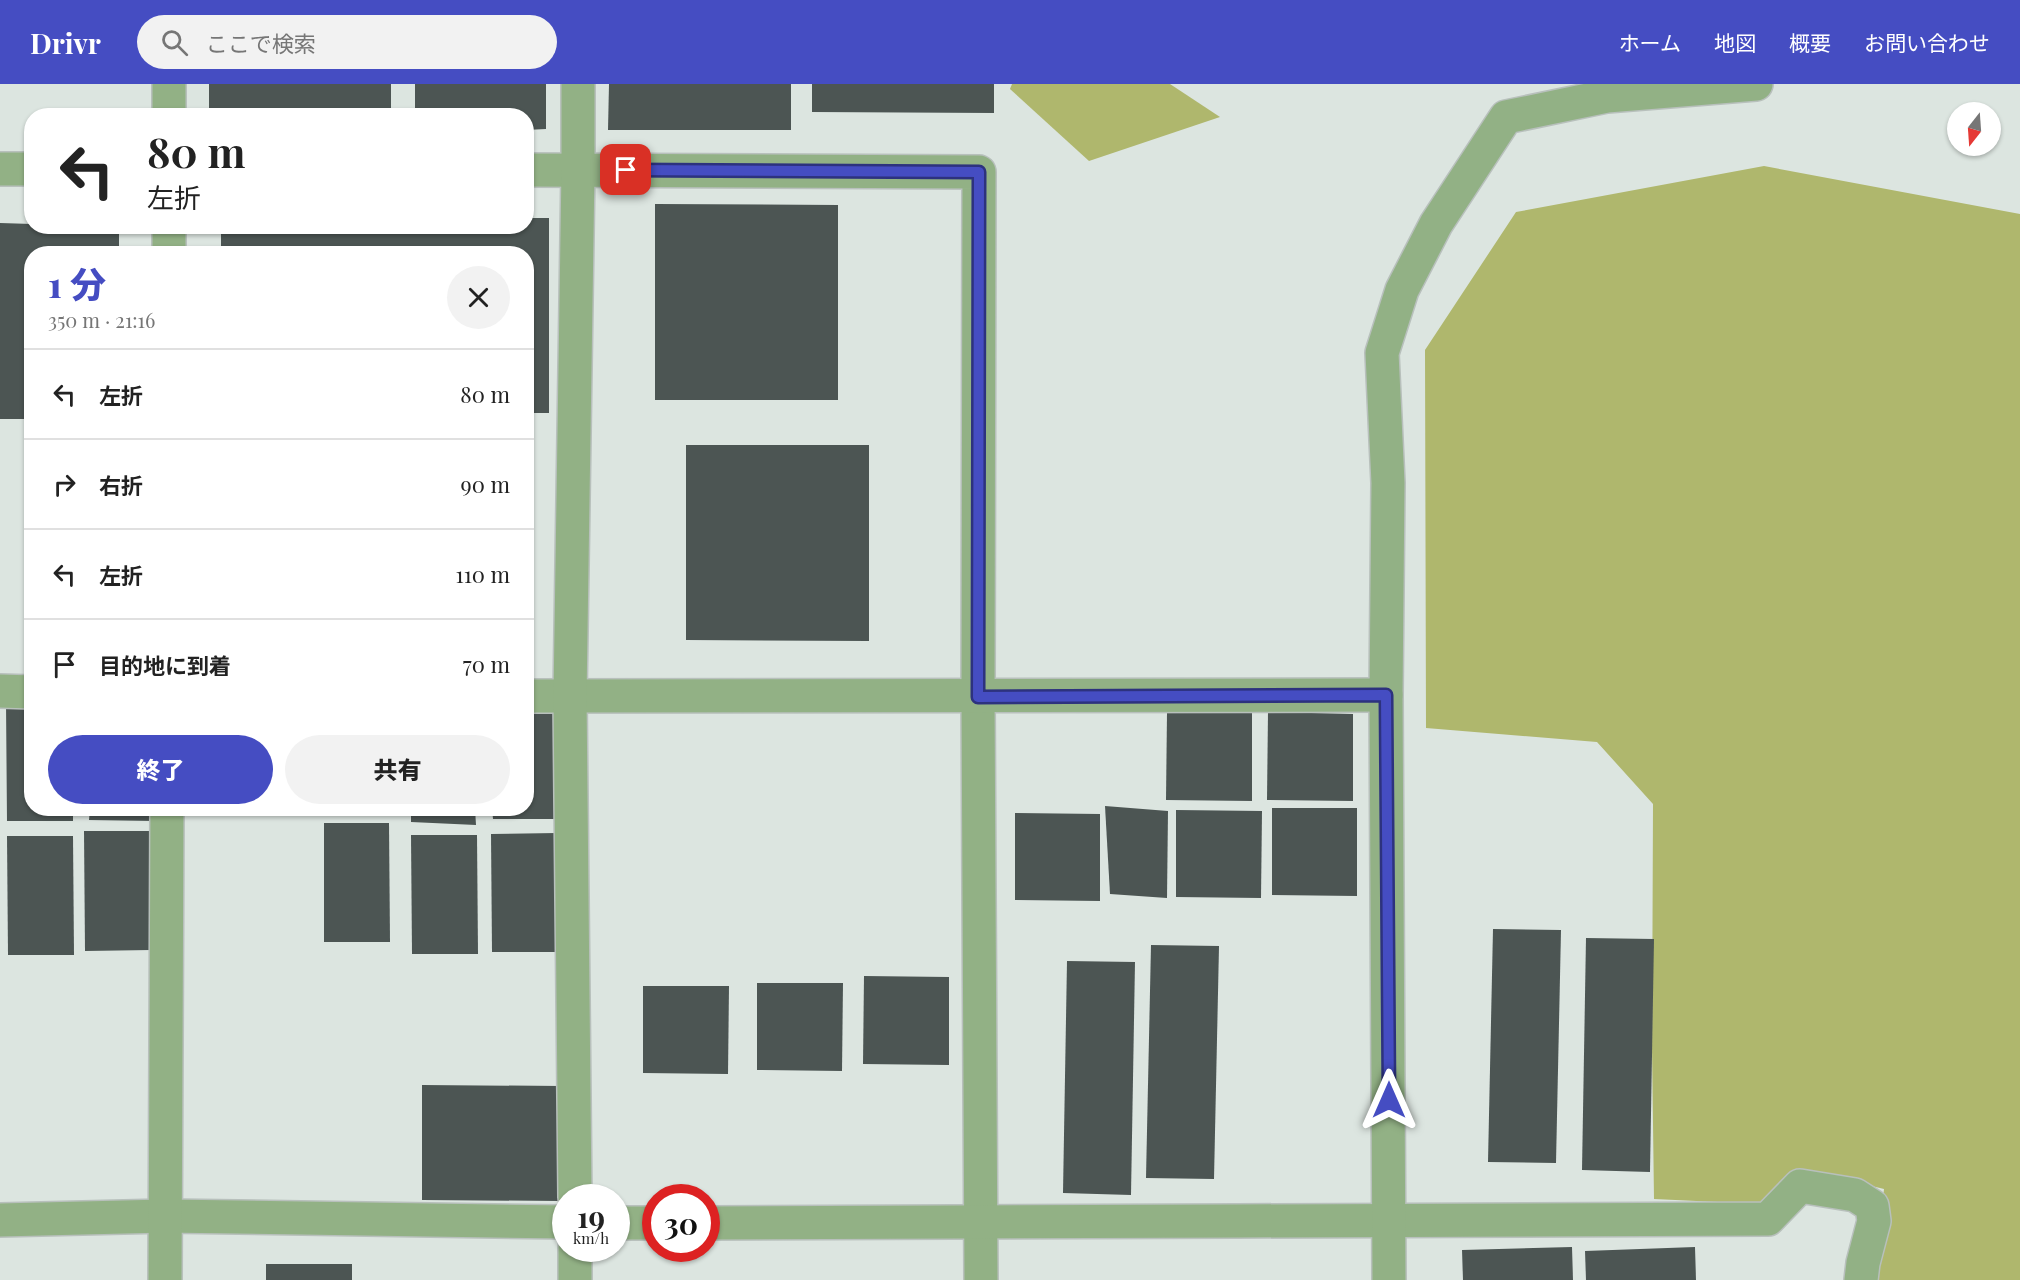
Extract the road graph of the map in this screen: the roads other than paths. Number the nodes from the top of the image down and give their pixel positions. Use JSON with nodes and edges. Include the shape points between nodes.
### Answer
{"nodes":[{"id":1,"x":169,"y":84,"type":"edge"},
{"id":2,"x":578,"y":84,"type":"edge"},
{"id":3,"x":1756,"y":84,"type":"edge"},
{"id":4,"x":169,"y":108,"type":"edge"},
{"id":5,"x":0,"y":169,"type":"edge"},
{"id":6,"x":24,"y":169,"type":"edge"},
{"id":7,"x":534,"y":170,"type":"edge"},
{"id":8,"x":578,"y":170,"type":"junction"},
{"id":9,"x":0,"y":691,"type":"edge"},
{"id":10,"x":24,"y":692,"type":"edge"},
{"id":11,"x":1386,"y":695,"type":"junction"},
{"id":12,"x":534,"y":696,"type":"edge"},
{"id":13,"x":570,"y":697,"type":"junction"},
{"id":14,"x":978,"y":697,"type":"junction"},
{"id":15,"x":167,"y":816,"type":"edge"},
{"id":16,"x":575,"y":1184,"type":"edge"},
{"id":17,"x":165,"y":1216,"type":"junction"},
{"id":18,"x":1390,"y":1219,"type":"junction"},
{"id":19,"x":0,"y":1220,"type":"edge"},
{"id":20,"x":552,"y":1222,"type":"edge"},
{"id":21,"x":720,"y":1223,"type":"edge"},
{"id":22,"x":982,"y":1223,"type":"junction"},
{"id":23,"x":575,"y":1262,"type":"edge"},
{"id":24,"x":165,"y":1280,"type":"edge"},
{"id":25,"x":575,"y":1280,"type":"edge"},
{"id":26,"x":981,"y":1280,"type":"edge"},
{"id":27,"x":1389,"y":1280,"type":"edge"},
{"id":28,"x":1861,"y":1280,"type":"edge"}],
"edges":[{"from":1,"to":4,"type":"street"},
{"from":2,"to":8,"type":"street"},
{"from":3,"to":11,"type":"street","via":[[1607,96],[1506,117],[1436,224],[1402,290],[1382,353],[1388,483]]},
{"from":5,"to":6,"type":"street"},
{"from":7,"to":8,"type":"street"},
{"from":8,"to":13,"type":"street"},
{"from":8,"to":14,"type":"street","via":[[979,172]]},
{"from":9,"to":10,"type":"street"},
{"from":11,"to":14,"type":"street"},
{"from":11,"to":18,"type":"street"},
{"from":12,"to":13,"type":"street"},
{"from":13,"to":14,"type":"street"},
{"from":13,"to":16,"type":"street"},
{"from":14,"to":22,"type":"street"},
{"from":15,"to":17,"type":"street"},
{"from":17,"to":19,"type":"street"},
{"from":17,"to":20,"type":"street"},
{"from":17,"to":24,"type":"street"},
{"from":18,"to":22,"type":"street"},
{"from":18,"to":27,"type":"street"},
{"from":18,"to":28,"type":"street","via":[[1768,1219],[1800,1186],[1855,1196],[1872,1206],[1874,1221]]},
{"from":21,"to":22,"type":"street"},
{"from":22,"to":26,"type":"street"},
{"from":23,"to":25,"type":"street"}]}
